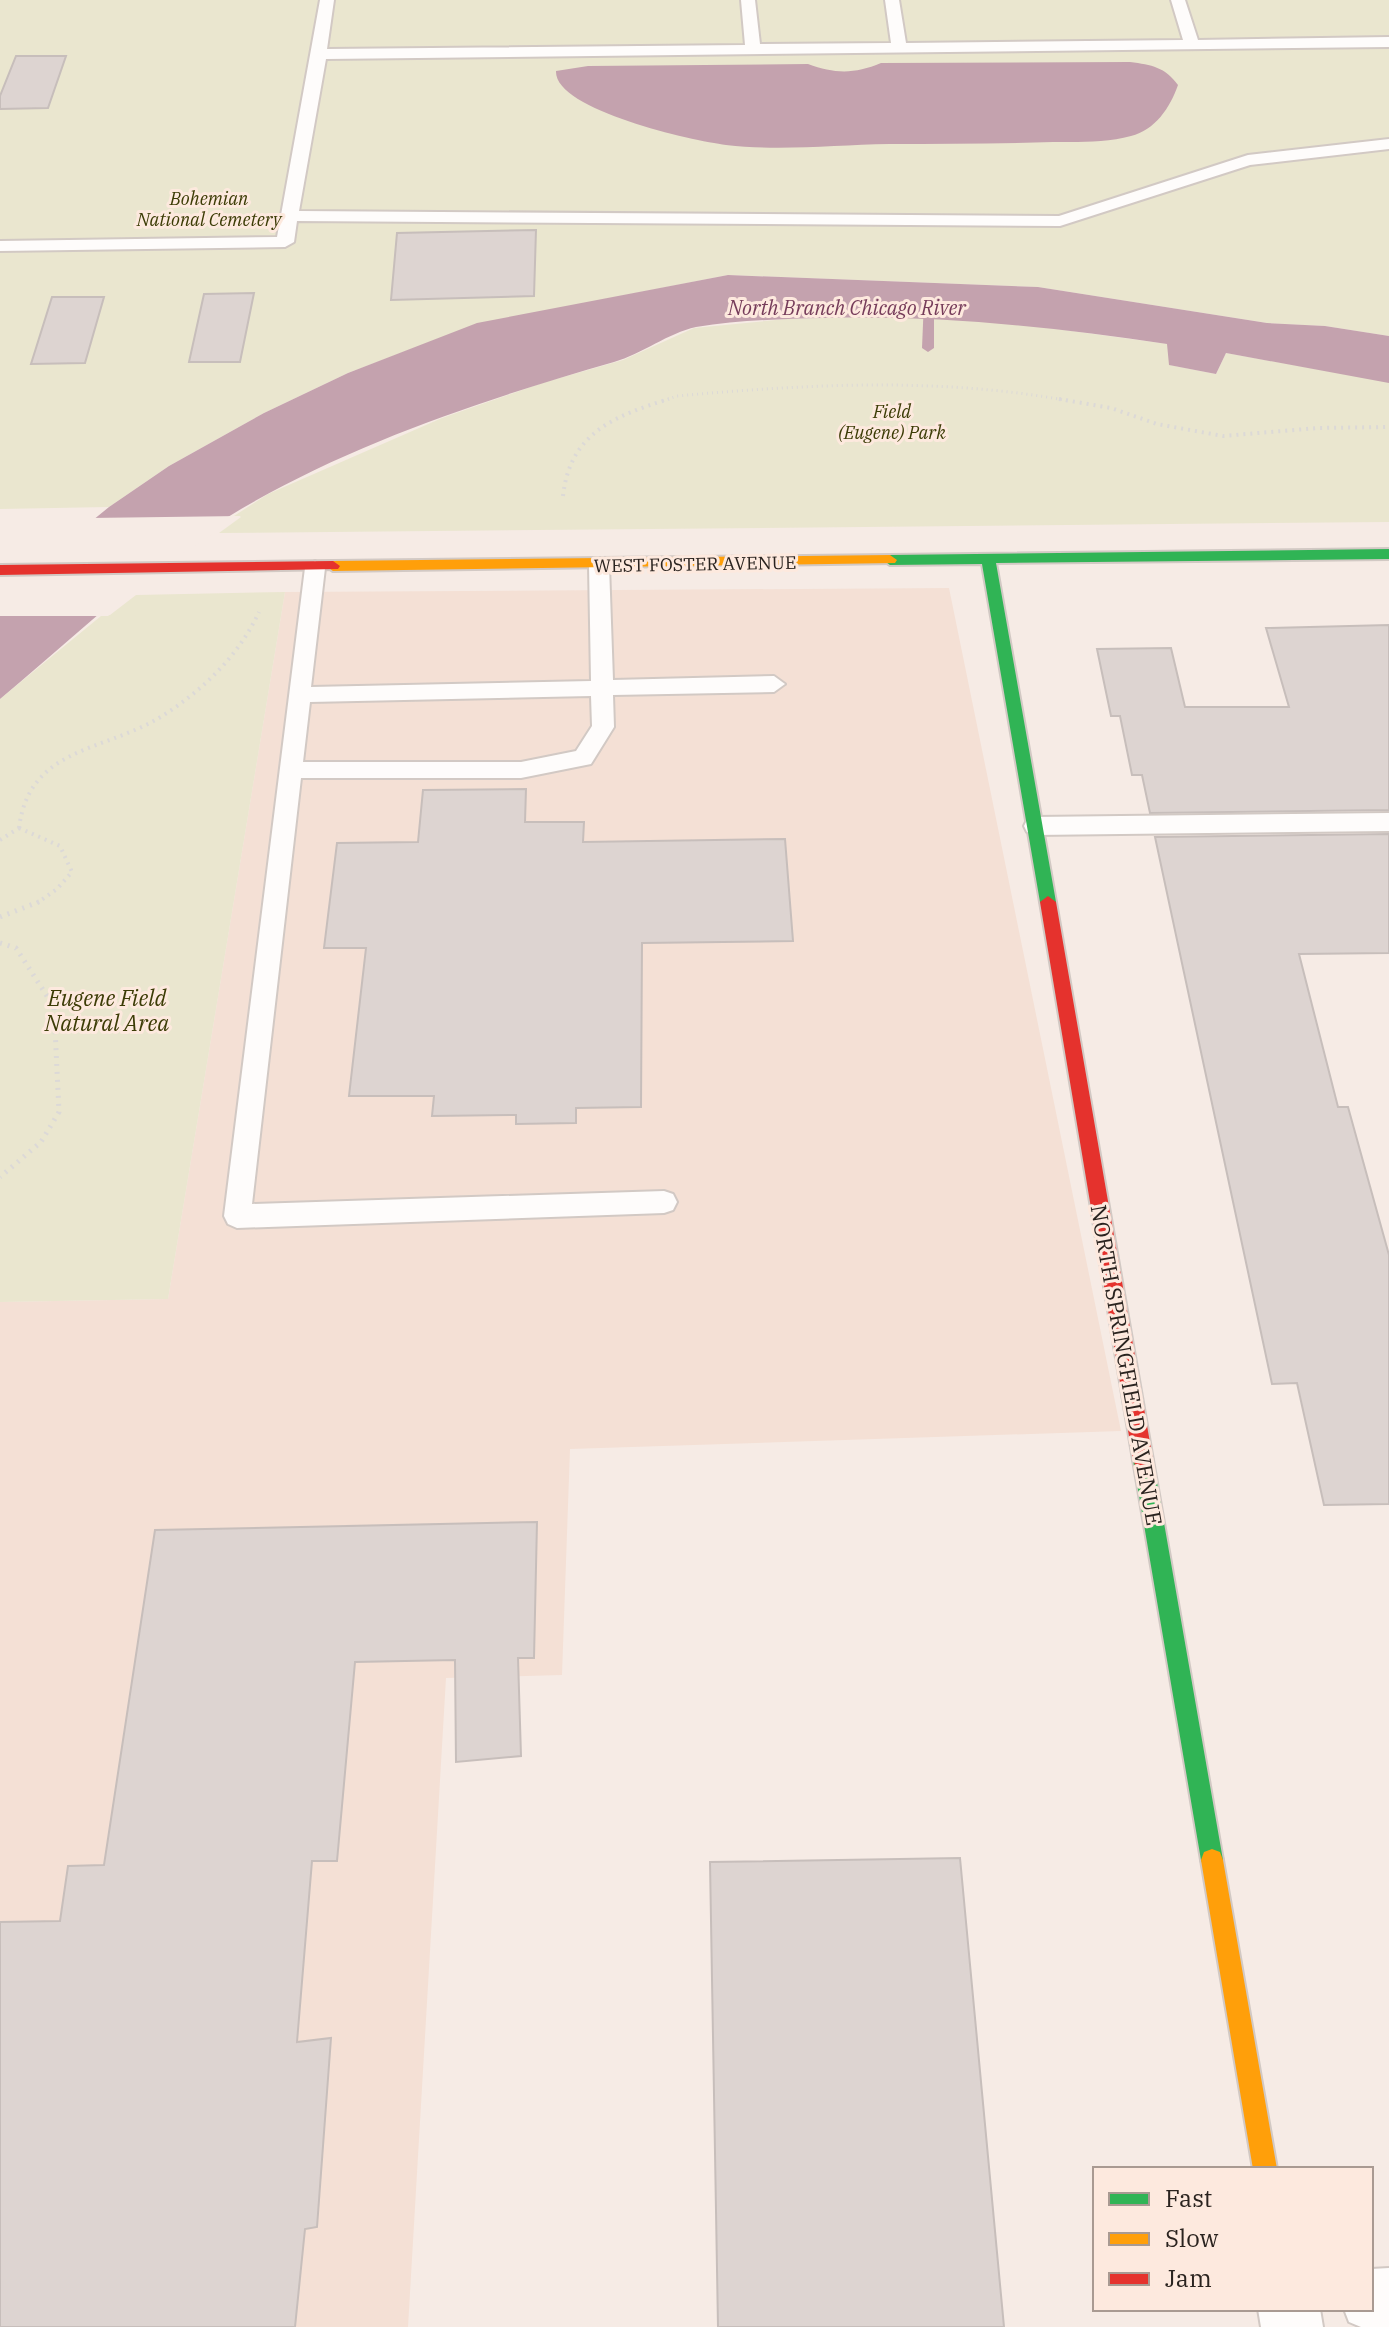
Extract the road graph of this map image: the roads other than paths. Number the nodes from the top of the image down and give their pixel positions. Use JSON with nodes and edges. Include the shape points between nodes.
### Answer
{"nodes":[{"id":1,"x":327,"y":0,"type":"edge"},
{"id":2,"x":748,"y":0,"type":"edge"},
{"id":3,"x":892,"y":0,"type":"edge"},
{"id":4,"x":1178,"y":0,"type":"edge"},
{"id":5,"x":1389,"y":42,"type":"edge"},
{"id":6,"x":1192,"y":44,"type":"junction"},
{"id":7,"x":753,"y":48,"type":"junction"},
{"id":8,"x":899,"y":48,"type":"junction"},
{"id":9,"x":319,"y":54,"type":"junction"},
{"id":10,"x":1389,"y":144,"type":"edge"},
{"id":11,"x":289,"y":216,"type":"junction"},
{"id":12,"x":0,"y":246,"type":"edge"},
{"id":13,"x":1389,"y":554,"type":"edge"},
{"id":14,"x":989,"y":561,"type":"junction"},
{"id":15,"x":599,"y":565,"type":"junction"},
{"id":16,"x":315,"y":568,"type":"junction"},
{"id":17,"x":0,"y":570,"type":"edge"},
{"id":18,"x":774,"y":684,"type":"dead end"},
{"id":19,"x":602,"y":687,"type":"junction"},
{"id":20,"x":300,"y":695,"type":"junction"},
{"id":21,"x":292,"y":770,"type":"junction"},
{"id":22,"x":1389,"y":822,"type":"edge"},
{"id":23,"x":1035,"y":826,"type":"junction"},
{"id":24,"x":664,"y":1202,"type":"dead end"},
{"id":25,"x":1265,"y":2167,"type":"edge"}],
"edges":[{"from":1,"to":9,"type":"lane"},
{"from":2,"to":7,"type":"lane"},
{"from":3,"to":8,"type":"lane"},
{"from":4,"to":6,"type":"lane"},
{"from":5,"to":6,"type":"lane"},
{"from":6,"to":8,"type":"lane"},
{"from":7,"to":8,"type":"lane"},
{"from":7,"to":9,"type":"lane"},
{"from":9,"to":11,"type":"lane"},
{"from":10,"to":11,"type":"lane","via":[[1248,160],[1060,221]]},
{"from":11,"to":12,"type":"lane","via":[[285,242]]},
{"from":13,"to":14,"type":"main road","name":"WEST FOSTER AVENUE"},
{"from":14,"to":15,"type":"main road","name":"WEST FOSTER AVENUE"},
{"from":14,"to":23,"type":"main road","name":"NORTH SPRINGFIELD AVENUE"},
{"from":15,"to":16,"type":"main road","name":"WEST FOSTER AVENUE"},
{"from":15,"to":19,"type":"lane"},
{"from":16,"to":17,"type":"main road","name":"WEST FOSTER AVENUE"},
{"from":16,"to":20,"type":"lane"},
{"from":18,"to":19,"type":"lane"},
{"from":19,"to":20,"type":"lane"},
{"from":19,"to":21,"type":"lane","via":[[603,727],[583,758],[521,770]]},
{"from":20,"to":21,"type":"lane"},
{"from":21,"to":24,"type":"lane","via":[[237,1216]]},
{"from":22,"to":23,"type":"lane"},
{"from":23,"to":25,"type":"main road","name":"NORTH SPRINGFIELD AVENUE"}]}
